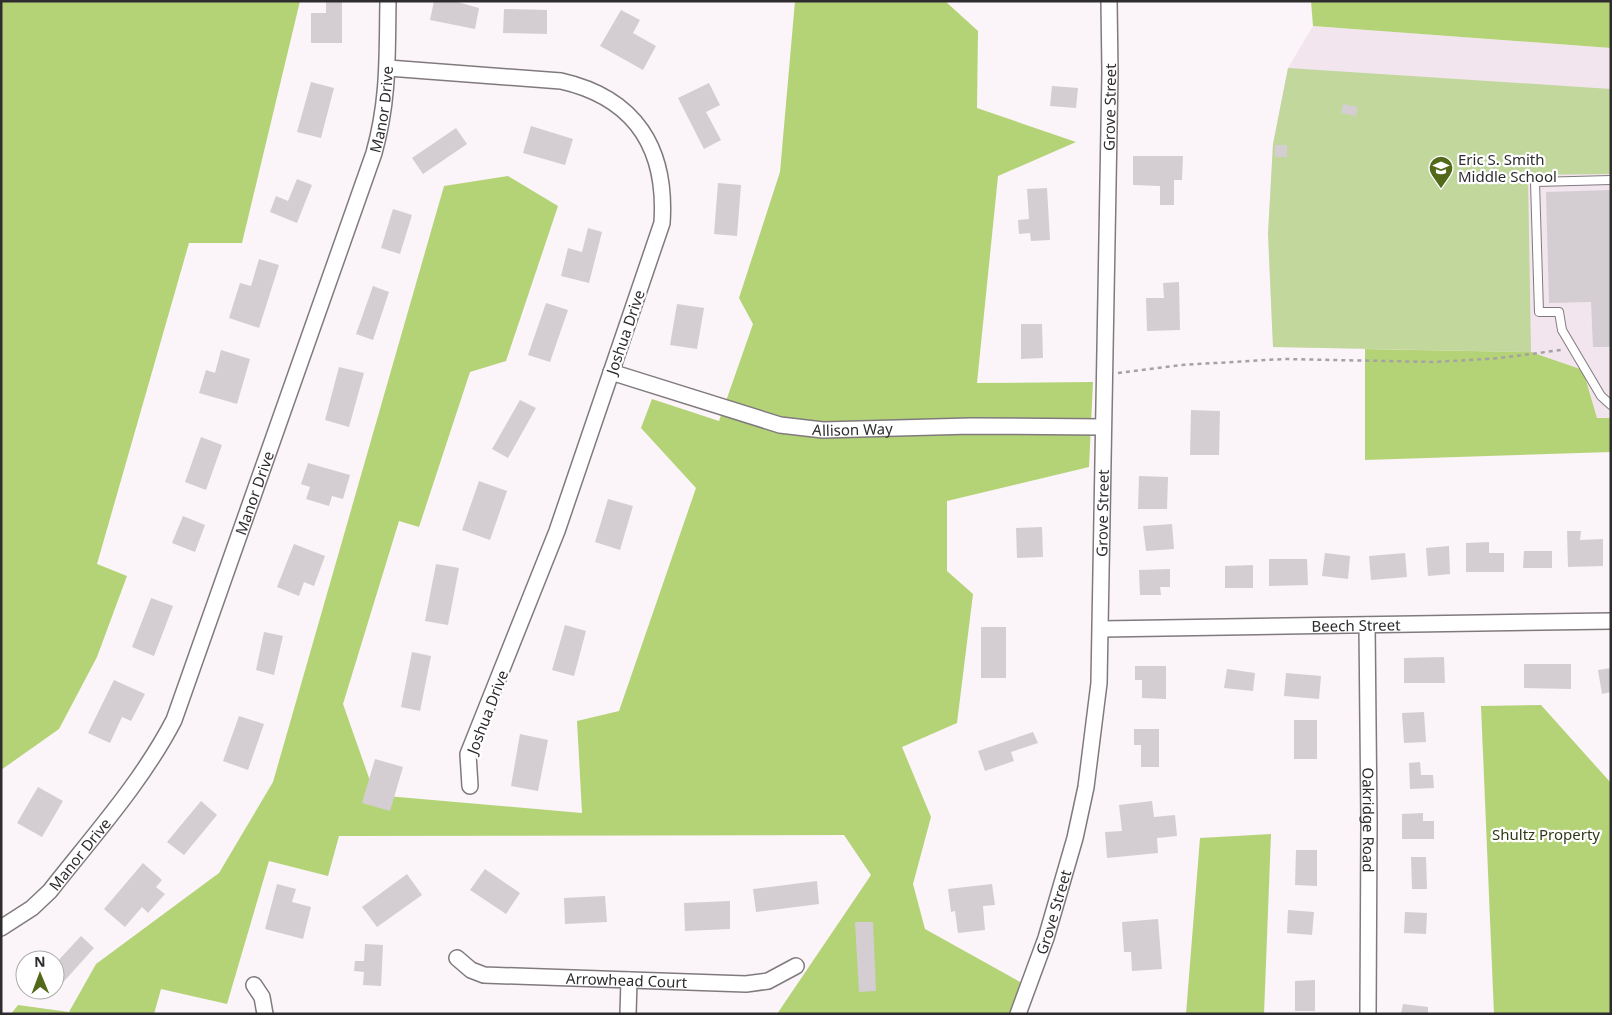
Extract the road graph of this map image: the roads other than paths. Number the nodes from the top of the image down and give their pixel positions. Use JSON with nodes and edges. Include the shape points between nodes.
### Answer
{"nodes":[{"id":1,"x":388,"y":1,"type":"edge"},
{"id":2,"x":1109,"y":1,"type":"edge"},
{"id":3,"x":388,"y":68,"type":"junction"},
{"id":4,"x":1611,"y":180,"type":"edge"},
{"id":5,"x":611,"y":372,"type":"junction"},
{"id":6,"x":1611,"y":405,"type":"edge"},
{"id":7,"x":1103,"y":427,"type":"junction"},
{"id":8,"x":1611,"y":621,"type":"edge"},
{"id":9,"x":1367,"y":625,"type":"junction"},
{"id":10,"x":1102,"y":630,"type":"junction"},
{"id":11,"x":470,"y":786,"type":"dead end"},
{"id":12,"x":1,"y":928,"type":"edge"},
{"id":13,"x":457,"y":958,"type":"dead end"},
{"id":14,"x":796,"y":966,"type":"dead end"},
{"id":15,"x":629,"y":980,"type":"junction"},
{"id":16,"x":254,"y":985,"type":"dead end"},
{"id":17,"x":265,"y":1014,"type":"edge"},
{"id":18,"x":628,"y":1014,"type":"edge"},
{"id":19,"x":1018,"y":1014,"type":"edge"},
{"id":20,"x":1368,"y":1014,"type":"edge"}],
"edges":[{"from":1,"to":3,"type":"street","name":"Manor Drive"},
{"from":2,"to":7,"type":"street","name":"Grove Street"},
{"from":3,"to":5,"type":"street","name":"Joshua Drive","via":[[561,80],[580,85],[617,105],[644,135],[661,174],[664,195],[662,223]]},
{"from":3,"to":12,"type":"street","name":"Manor Drive","via":[[374,153],[174,720],[145,768],[50,891],[32,908]]},
{"from":4,"to":6,"type":"lane","via":[[1535,182],[1539,312],[1559,312],[1562,330],[1601,396]]},
{"from":5,"to":7,"type":"street","name":"Allison Way","via":[[780,426],[823,430]]},
{"from":5,"to":11,"type":"street","name":"Joshua Drive","via":[[557,531],[468,754]]},
{"from":7,"to":10,"type":"street","name":"Grove Street"},
{"from":8,"to":9,"type":"street","name":"Beech Street"},
{"from":9,"to":10,"type":"street","name":"Beech Street"},
{"from":9,"to":20,"type":"street","name":"Oakridge Road"},
{"from":10,"to":19,"type":"street","name":"Grove Street","via":[[1094,735],[1076,838],[1052,921]]},
{"from":13,"to":15,"type":"street","name":"Arrowhead Court","via":[[471,970],[484,974]]},
{"from":14,"to":15,"type":"street","name":"Arrowhead Court","via":[[783,975],[753,984]]},
{"from":15,"to":18,"type":"street"},
{"from":16,"to":17,"type":"street","via":[[262,997]]}]}
